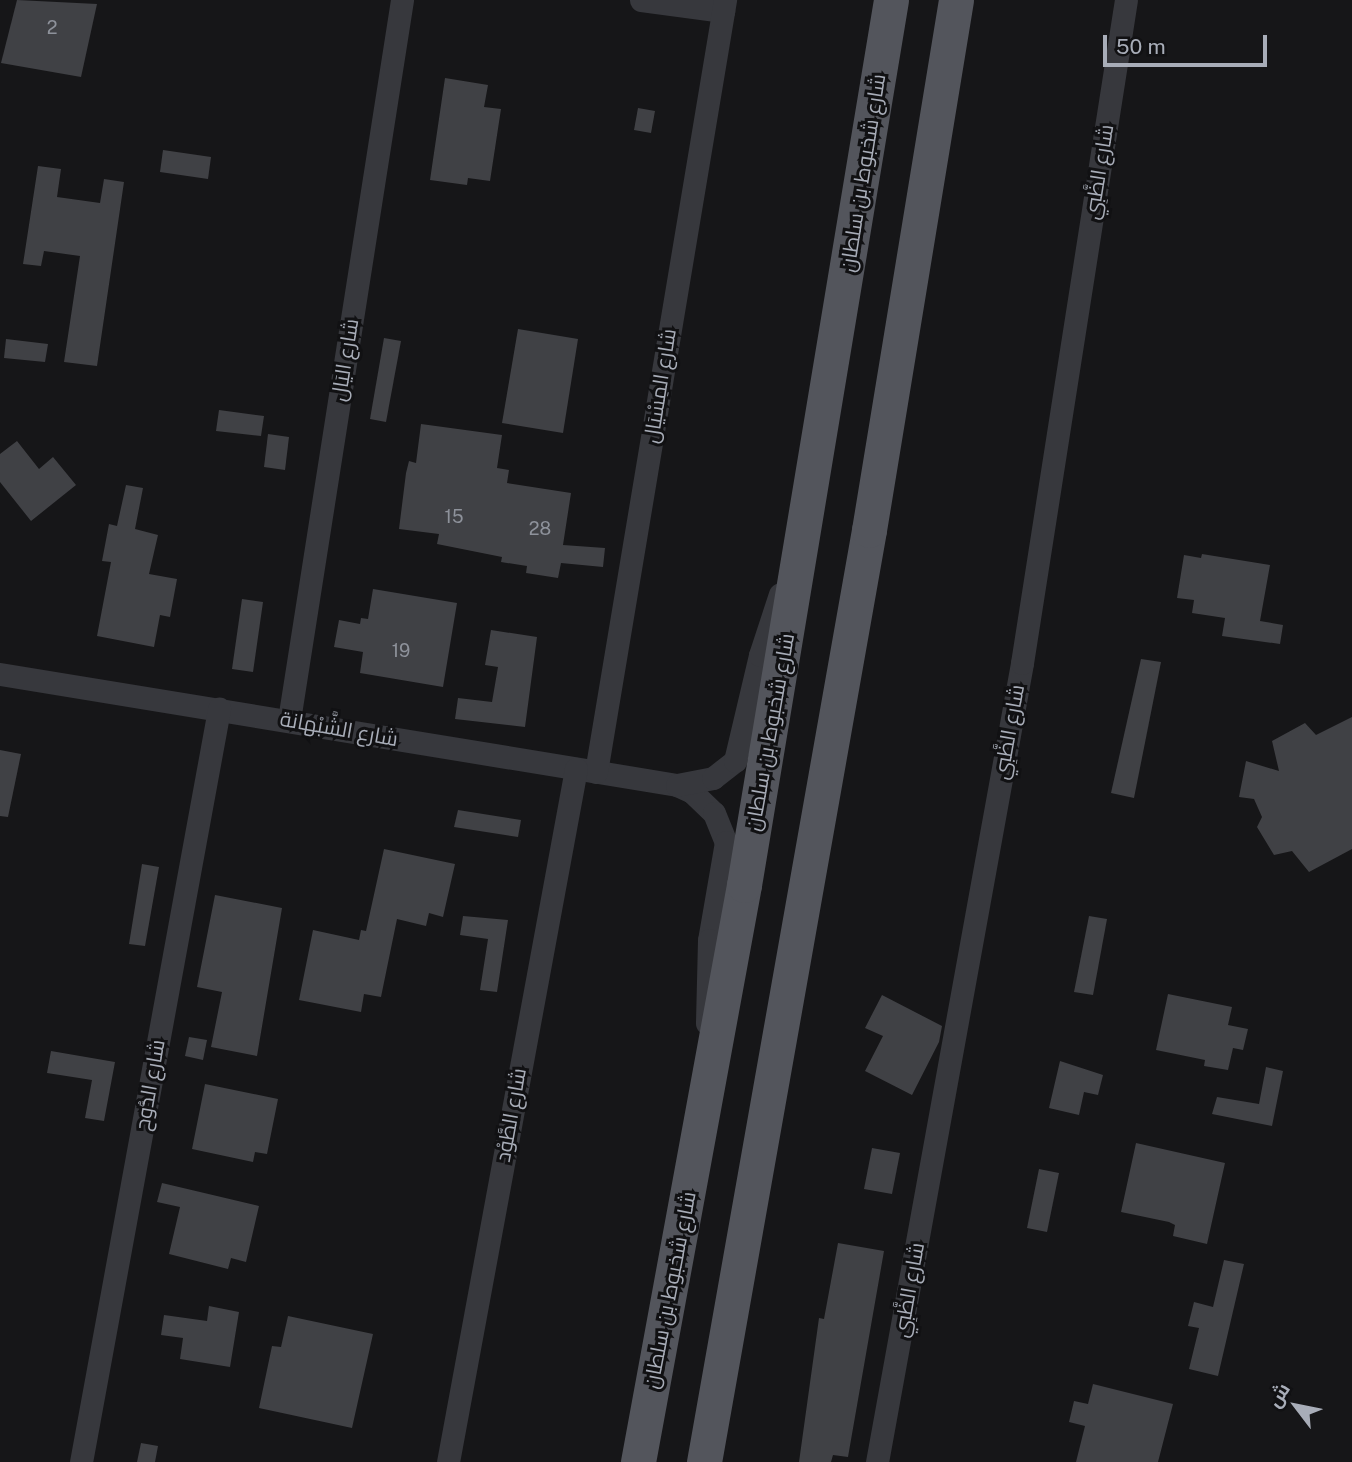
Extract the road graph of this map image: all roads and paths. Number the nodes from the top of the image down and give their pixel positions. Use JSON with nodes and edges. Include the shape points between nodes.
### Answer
{"nodes":[{"id":1,"x":402,"y":0,"type":"edge"},
{"id":2,"x":641,"y":0,"type":"edge"},
{"id":3,"x":891,"y":0,"type":"edge"},
{"id":4,"x":956,"y":0,"type":"edge"},
{"id":5,"x":1126,"y":0,"type":"edge"},
{"id":6,"x":724,"y":5,"type":"edge"},
{"id":7,"x":802,"y":548,"type":"junction"},
{"id":8,"x":0,"y":674,"type":"edge"},
{"id":9,"x":219,"y":709,"type":"junction"},
{"id":10,"x":289,"y":720,"type":"junction"},
{"id":11,"x":586,"y":770,"type":"junction"},
{"id":12,"x":677,"y":785,"type":"junction"},
{"id":13,"x":713,"y":1058,"type":"junction"},
{"id":14,"x":81,"y":1462,"type":"edge"},
{"id":15,"x":448,"y":1462,"type":"edge"},
{"id":16,"x":638,"y":1462,"type":"edge"},
{"id":17,"x":704,"y":1462,"type":"edge"},
{"id":18,"x":877,"y":1462,"type":"edge"}],
"edges":[{"from":1,"to":10,"type":"street","name":"شارع اليَال"},
{"from":2,"to":6,"type":"street"},
{"from":3,"to":7,"type":"main road","name":"شارع شخبوط بن سلطان"},
{"from":4,"to":17,"type":"main road","via":[[869,530]]},
{"from":5,"to":18,"type":"street","name":"شارع الظَّبِي","via":[[1022,663]]},
{"from":6,"to":11,"type":"street","name":"شارع المِسْيَال"},
{"from":7,"to":12,"type":"street","name":"شارع الشَّبْهانة","via":[[768,627],[738,755],[713,778]]},
{"from":7,"to":13,"type":"main road","name":"شارع شخبوط بن سلطان"},
{"from":8,"to":9,"type":"street","name":"شارع الشَّبْهانة"},
{"from":9,"to":10,"type":"street","name":"شارع الشَّبْهانة"},
{"from":9,"to":14,"type":"street","name":"شارع الدُّوح"},
{"from":10,"to":11,"type":"street","name":"شارع الشَّبْهانة"},
{"from":11,"to":12,"type":"street","name":"شارع الشَّبْهانة"},
{"from":11,"to":15,"type":"street","name":"شارع الطَّوْد"},
{"from":12,"to":13,"type":"street","name":"شارع الشَّبْهانة","via":[[704,801],[726,842],[707,968]]},
{"from":13,"to":16,"type":"main road","name":"شارع شخبوط بن سلطان"}]}
